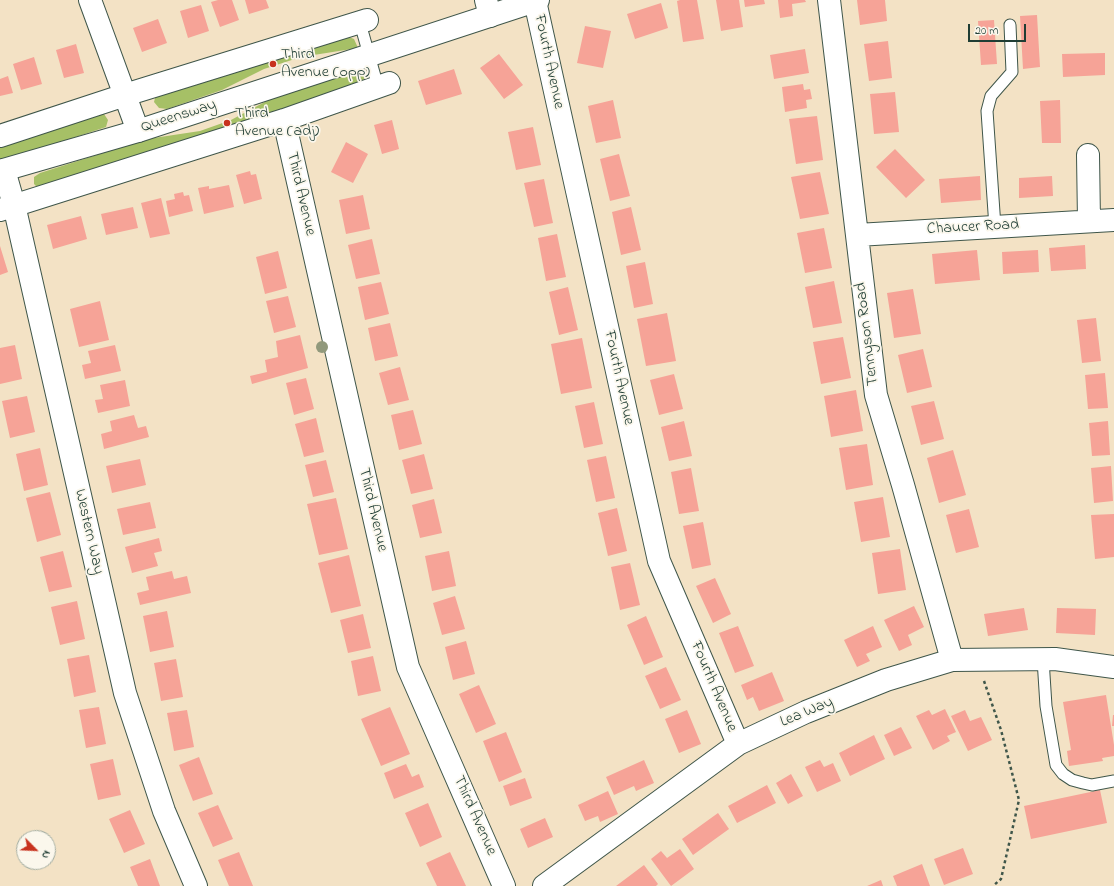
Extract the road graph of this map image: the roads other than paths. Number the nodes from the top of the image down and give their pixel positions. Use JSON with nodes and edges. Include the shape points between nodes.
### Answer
{"nodes":[{"id":1,"x":90,"y":0,"type":"edge"},
{"id":2,"x":829,"y":0,"type":"edge"},
{"id":3,"x":536,"y":1,"type":"edge"},
{"id":4,"x":488,"y":8,"type":"edge"},
{"id":5,"x":364,"y":22,"type":"joint"},
{"id":6,"x":1010,"y":25,"type":"dead end"},
{"id":7,"x":369,"y":56,"type":"junction"},
{"id":8,"x":384,"y":85,"type":"joint"},
{"id":9,"x":125,"y":95,"type":"junction"},
{"id":10,"x":284,"y":120,"type":"junction"},
{"id":11,"x":138,"y":131,"type":"junction"},
{"id":12,"x":0,"y":136,"type":"edge"},
{"id":13,"x":1088,"y":155,"type":"dead end"},
{"id":14,"x":2,"y":171,"type":"edge"},
{"id":15,"x":7,"y":208,"type":"edge"},
{"id":16,"x":1114,"y":220,"type":"edge"},
{"id":17,"x":1089,"y":221,"type":"junction"},
{"id":18,"x":996,"y":227,"type":"junction"},
{"id":19,"x":857,"y":236,"type":"junction"},
{"id":20,"x":1043,"y":659,"type":"junction"},
{"id":21,"x":952,"y":660,"type":"junction"},
{"id":22,"x":1114,"y":667,"type":"edge"},
{"id":23,"x":738,"y":744,"type":"junction"},
{"id":24,"x":1114,"y":781,"type":"edge"},
{"id":25,"x":196,"y":886,"type":"edge"},
{"id":26,"x":504,"y":886,"type":"edge"},
{"id":27,"x":544,"y":886,"type":"edge"}],
"edges":[{"from":1,"to":9,"type":"street"},
{"from":2,"to":19,"type":"street","name":"Tennyson Road"},
{"from":3,"to":4,"type":"street","name":"Queensway"},
{"from":3,"to":23,"type":"street","name":"Fourth Avenue","via":[[659,561]]},
{"from":4,"to":7,"type":"street","name":"Queensway"},
{"from":5,"to":7,"type":"lane"},
{"from":5,"to":9,"type":"street"},
{"from":6,"to":18,"type":"lane","via":[[1012,72],[991,96],[987,111]]},
{"from":7,"to":8,"type":"lane"},
{"from":7,"to":11,"type":"street","name":"Queensway"},
{"from":8,"to":10,"type":"street"},
{"from":9,"to":11,"type":"street"},
{"from":9,"to":12,"type":"street"},
{"from":10,"to":15,"type":"street"},
{"from":10,"to":26,"type":"street","name":"Third Avenue","via":[[408,667]]},
{"from":11,"to":14,"type":"street","name":"Queensway"},
{"from":13,"to":17,"type":"street"},
{"from":14,"to":15,"type":"street","name":"Western Way"},
{"from":15,"to":25,"type":"street","name":"Western Way","via":[[125,693],[164,811]]},
{"from":16,"to":17,"type":"street","name":"Chaucer Road"},
{"from":17,"to":18,"type":"street","name":"Chaucer Road"},
{"from":18,"to":19,"type":"street","name":"Chaucer Road"},
{"from":19,"to":21,"type":"street","name":"Tennyson Road","via":[[876,395],[906,492]]},
{"from":20,"to":21,"type":"street","name":"Lea Way"},
{"from":20,"to":22,"type":"street","name":"Lea Way"},
{"from":20,"to":24,"type":"lane","via":[[1046,706],[1056,765],[1072,780],[1092,785]]},
{"from":21,"to":23,"type":"street","name":"Lea Way","via":[[886,680],[806,712]]},
{"from":23,"to":27,"type":"street","name":"Lea Way"}]}
